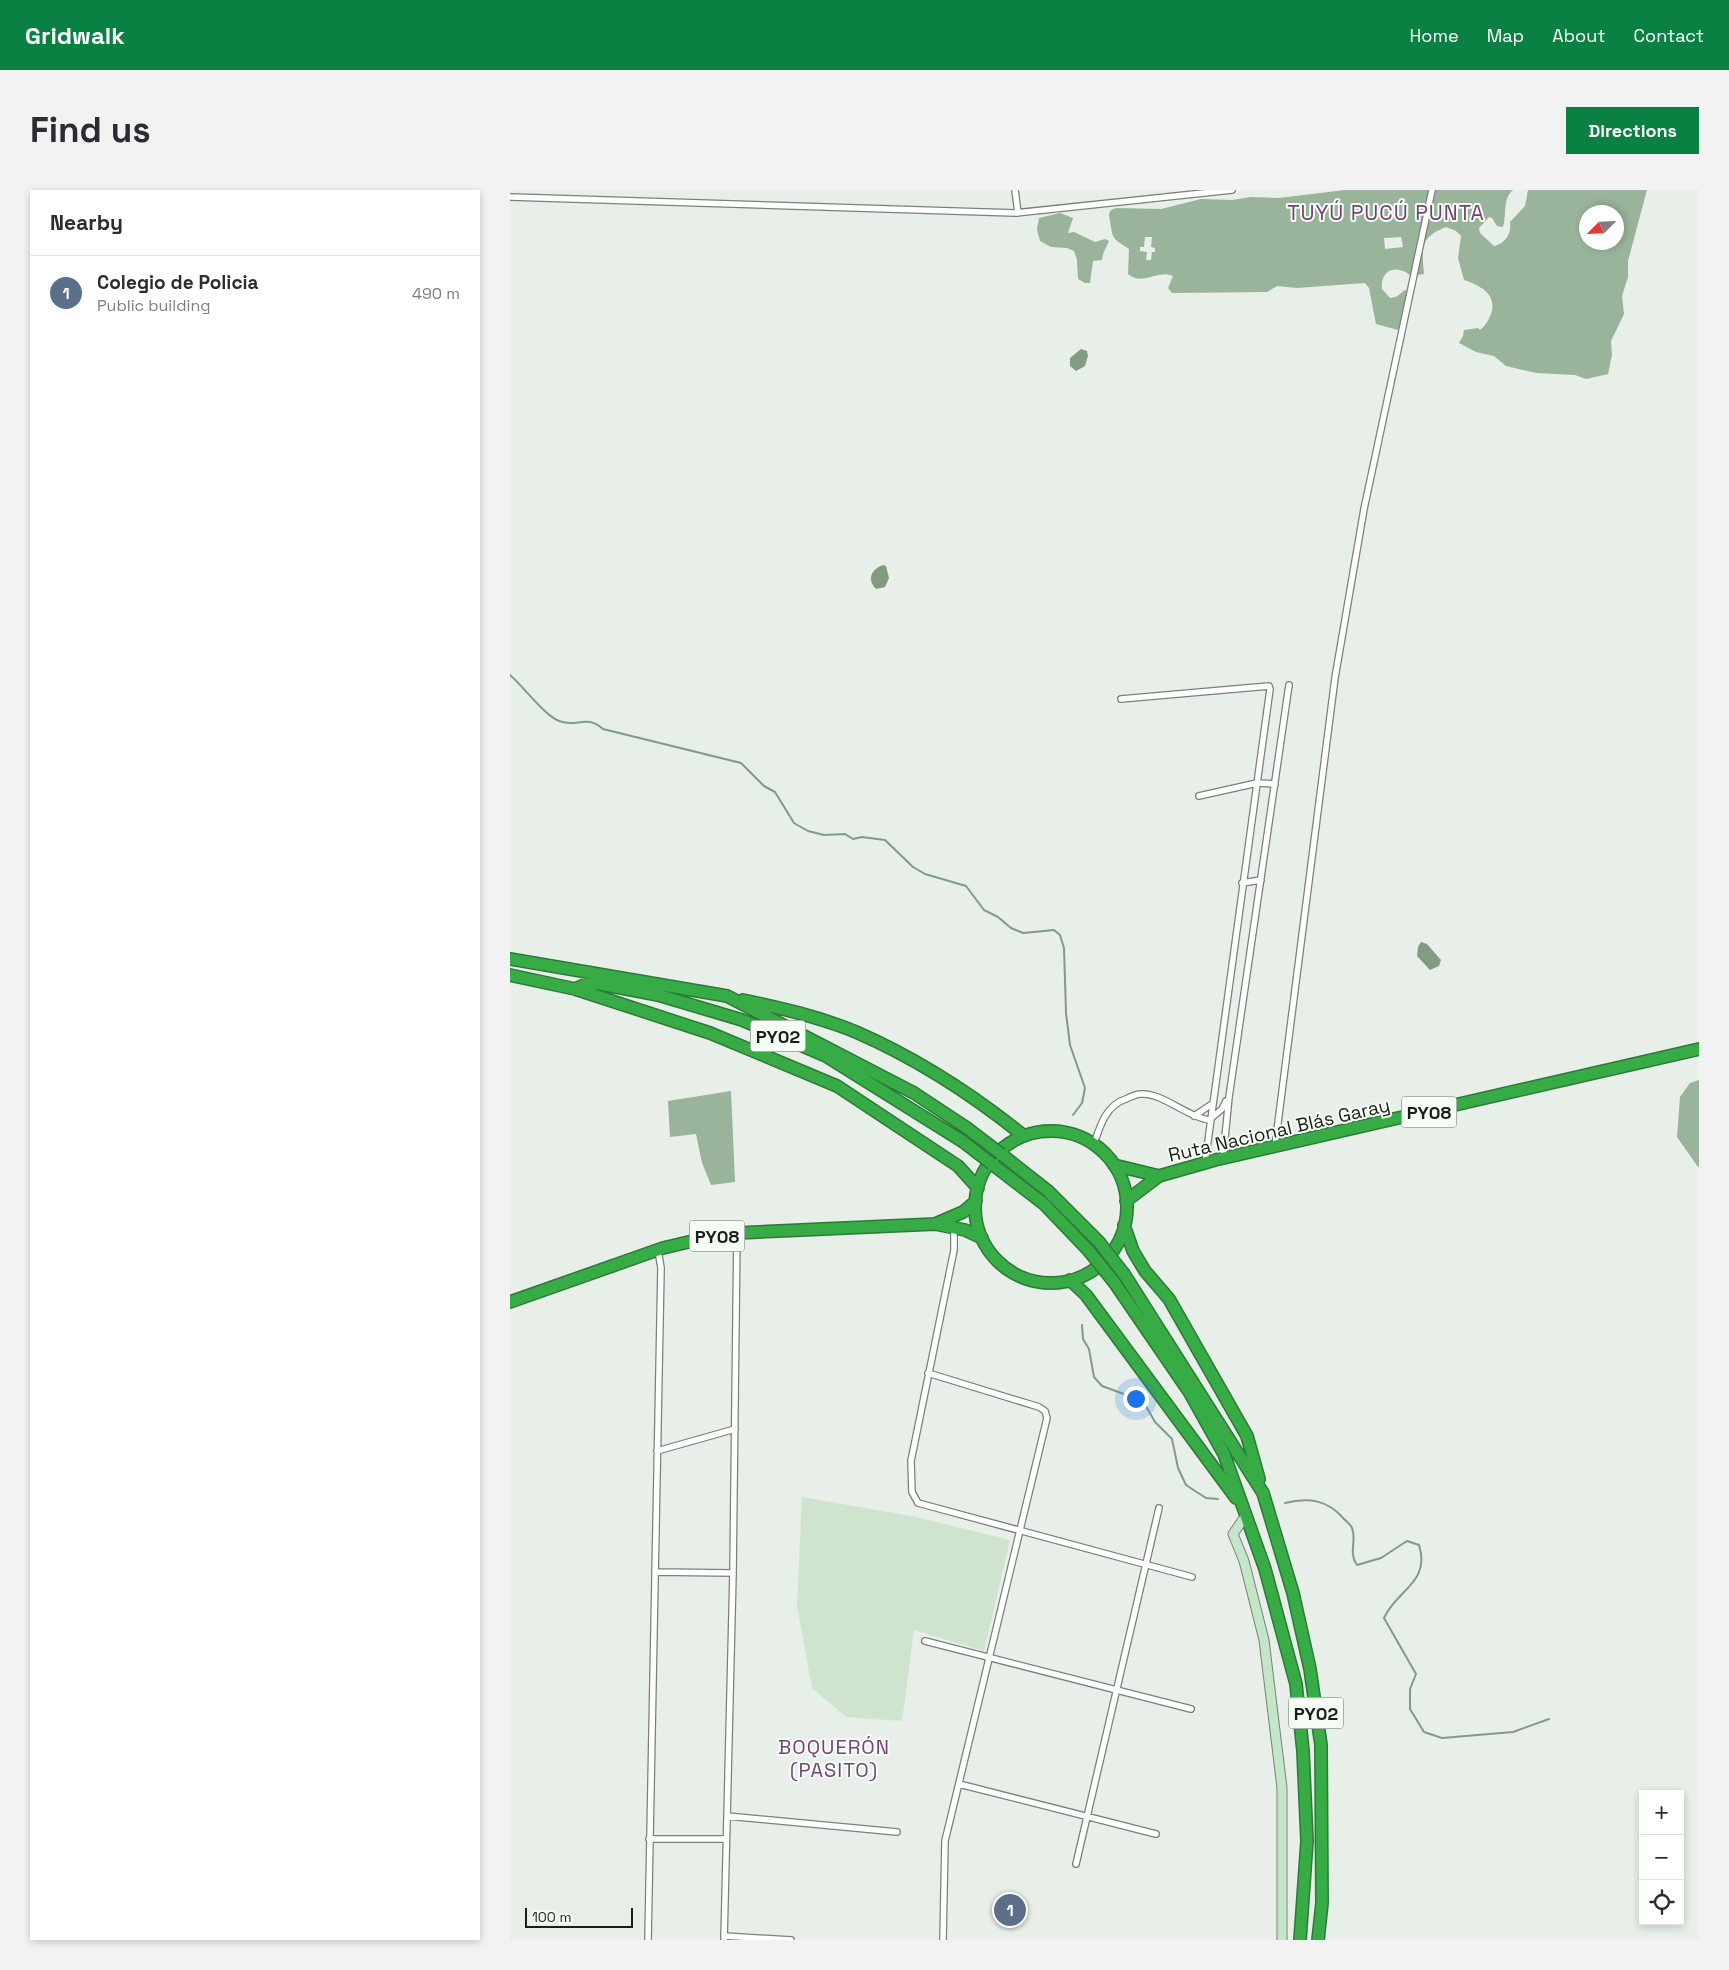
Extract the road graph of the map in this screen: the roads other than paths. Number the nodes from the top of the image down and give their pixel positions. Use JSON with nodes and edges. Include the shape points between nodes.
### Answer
{"nodes":[{"id":1,"x":1015,"y":190,"type":"edge"},
{"id":2,"x":1232,"y":190,"type":"edge"},
{"id":3,"x":1432,"y":190,"type":"edge"},
{"id":4,"x":510,"y":196,"type":"edge"},
{"id":5,"x":1018,"y":213,"type":"junction"},
{"id":6,"x":1289,"y":685,"type":"dead end"},
{"id":7,"x":1121,"y":699,"type":"dead end"},
{"id":8,"x":1257,"y":783,"type":"junction"},
{"id":9,"x":1274,"y":784,"type":"junction"},
{"id":10,"x":1199,"y":796,"type":"dead end"},
{"id":11,"x":1261,"y":880,"type":"junction"},
{"id":12,"x":1242,"y":883,"type":"junction"},
{"id":13,"x":510,"y":959,"type":"edge"},
{"id":14,"x":510,"y":975,"type":"edge"},
{"id":15,"x":575,"y":989,"type":"junction"},
{"id":16,"x":727,"y":996,"type":"junction"},
{"id":17,"x":1699,"y":1049,"type":"edge"},
{"id":18,"x":1229,"y":1097,"type":"junction"},
{"id":19,"x":1212,"y":1104,"type":"junction"},
{"id":20,"x":1194,"y":1116,"type":"junction"},
{"id":21,"x":1210,"y":1120,"type":"junction"},
{"id":22,"x":1024,"y":1136,"type":"junction"},
{"id":23,"x":1094,"y":1144,"type":"junction"},
{"id":24,"x":1274,"y":1148,"type":"junction"},
{"id":25,"x":1223,"y":1159,"type":"junction"},
{"id":26,"x":1205,"y":1163,"type":"junction"},
{"id":27,"x":1114,"y":1165,"type":"junction"},
{"id":28,"x":1159,"y":1176,"type":"junction"},
{"id":29,"x":978,"y":1188,"type":"junction"},
{"id":30,"x":976,"y":1201,"type":"junction"},
{"id":31,"x":1126,"y":1201,"type":"junction"},
{"id":32,"x":935,"y":1224,"type":"junction"},
{"id":33,"x":1124,"y":1225,"type":"junction"},
{"id":34,"x":954,"y":1228,"type":"junction"},
{"id":35,"x":737,"y":1233,"type":"junction"},
{"id":36,"x":982,"y":1238,"type":"junction"},
{"id":37,"x":658,"y":1250,"type":"junction"},
{"id":38,"x":1070,"y":1280,"type":"junction"},
{"id":39,"x":510,"y":1302,"type":"edge"},
{"id":40,"x":928,"y":1373,"type":"junction"},
{"id":41,"x":735,"y":1429,"type":"junction"},
{"id":42,"x":657,"y":1451,"type":"junction"},
{"id":43,"x":1263,"y":1493,"type":"junction"},
{"id":44,"x":1159,"y":1508,"type":"dead end"},
{"id":45,"x":1245,"y":1511,"type":"junction"},
{"id":46,"x":1020,"y":1531,"type":"junction"},
{"id":47,"x":1146,"y":1564,"type":"junction"},
{"id":48,"x":655,"y":1572,"type":"junction"},
{"id":49,"x":733,"y":1573,"type":"junction"},
{"id":50,"x":1192,"y":1577,"type":"dead end"},
{"id":51,"x":925,"y":1641,"type":"dead end"},
{"id":52,"x":989,"y":1657,"type":"junction"},
{"id":53,"x":1116,"y":1690,"type":"junction"},
{"id":54,"x":1191,"y":1709,"type":"dead end"},
{"id":55,"x":958,"y":1784,"type":"junction"},
{"id":56,"x":727,"y":1816,"type":"junction"},
{"id":57,"x":1087,"y":1816,"type":"junction"},
{"id":58,"x":896,"y":1832,"type":"dead end"},
{"id":59,"x":1156,"y":1834,"type":"dead end"},
{"id":60,"x":649,"y":1839,"type":"junction"},
{"id":61,"x":726,"y":1839,"type":"junction"},
{"id":62,"x":1076,"y":1864,"type":"dead end"},
{"id":63,"x":724,"y":1938,"type":"edge"},
{"id":64,"x":648,"y":1940,"type":"edge"},
{"id":65,"x":791,"y":1940,"type":"edge"},
{"id":66,"x":943,"y":1940,"type":"edge"},
{"id":67,"x":1282,"y":1940,"type":"edge"},
{"id":68,"x":1300,"y":1940,"type":"edge"},
{"id":69,"x":1318,"y":1940,"type":"edge"}],
"edges":[{"from":1,"to":5,"type":"street"},
{"from":2,"to":5,"type":"street"},
{"from":3,"to":24,"type":"street","via":[[1364,508],[1334,678]]},
{"from":4,"to":5,"type":"street"},
{"from":6,"to":9,"type":"street"},
{"from":7,"to":8,"type":"street","via":[[1269,686]]},
{"from":8,"to":9,"type":"street"},
{"from":8,"to":10,"type":"street"},
{"from":8,"to":12,"type":"street"},
{"from":9,"to":11,"type":"street"},
{"from":11,"to":12,"type":"street"},
{"from":11,"to":18,"type":"street"},
{"from":12,"to":19,"type":"street"},
{"from":13,"to":16,"type":"highway","number":"PY02"},
{"from":14,"to":15,"type":"highway","number":"PY02"},
{"from":15,"to":29,"type":"highway","via":[[710,1033],[837,1086],[958,1166]]},
{"from":15,"to":45,"type":"highway","number":"PY02","bridge":true,"via":[[586,984],[600,984],[658,994],[742,1020],[826,1056],[962,1141],[1044,1204],[1114,1282],[1190,1393],[1224,1454]]},
{"from":16,"to":22,"type":"highway","via":[[794,1011],[856,1032],[988,1107]]},
{"from":16,"to":43,"type":"highway","number":"PY02","bridge":true,"via":[[914,1093],[967,1128],[1048,1191],[1099,1242],[1124,1274]]},
{"from":17,"to":24,"type":"highway","name":"Ruta Nacional Blás Garay","number":"PY08"},
{"from":18,"to":21,"type":"street"},
{"from":18,"to":25,"type":"street"},
{"from":19,"to":20,"type":"street"},
{"from":19,"to":21,"type":"street"},
{"from":20,"to":21,"type":"street"},
{"from":20,"to":23,"type":"street","via":[[1159,1098],[1141,1094],[1117,1102],[1101,1121]]},
{"from":21,"to":26,"type":"street"},
{"from":22,"to":23,"type":"highway","via":[[1053,1131],[1081,1137]]},
{"from":22,"to":29,"type":"highway","via":[[1011,1142],[990,1162]]},
{"from":23,"to":27,"type":"highway"},
{"from":24,"to":25,"type":"highway","name":"Ruta Nacional Blás Garay","number":"PY08"},
{"from":25,"to":26,"type":"highway","name":"Ruta Nacional Blás Garay","number":"PY08"},
{"from":26,"to":28,"type":"highway","name":"Ruta Nacional Blás Garay","number":"PY08"},
{"from":27,"to":28,"type":"highway","name":"Ruta Nacional Blás Garay","number":"PY08"},
{"from":27,"to":31,"type":"highway"},
{"from":28,"to":31,"type":"highway","name":"Ruta Nacional Blás Garay","number":"PY08"},
{"from":29,"to":30,"type":"highway"},
{"from":30,"to":32,"type":"highway","via":[[963,1212]]},
{"from":30,"to":36,"type":"highway"},
{"from":31,"to":33,"type":"highway"},
{"from":32,"to":34,"type":"highway"},
{"from":32,"to":35,"type":"highway","number":"PY08"},
{"from":33,"to":38,"type":"highway","via":[[1120,1238],[1105,1260],[1095,1269]]},
{"from":33,"to":43,"type":"highway","via":[[1133,1251],[1169,1299],[1247,1436]]},
{"from":34,"to":36,"type":"highway"},
{"from":34,"to":40,"type":"street","via":[[954,1250]]},
{"from":35,"to":37,"type":"highway","number":"PY08"},
{"from":35,"to":41,"type":"street"},
{"from":36,"to":38,"type":"highway","via":[[997,1259],[1018,1275],[1044,1282]]},
{"from":37,"to":39,"type":"highway","number":"PY08"},
{"from":37,"to":42,"type":"street","via":[[661,1268]]},
{"from":38,"to":45,"type":"highway","via":[[1086,1294]]},
{"from":40,"to":46,"type":"street","via":[[910,1461],[912,1492],[918,1503]]},
{"from":40,"to":46,"type":"street","via":[[1039,1406],[1044,1411],[1047,1418]]},
{"from":41,"to":42,"type":"street"},
{"from":41,"to":49,"type":"street"},
{"from":42,"to":48,"type":"street"},
{"from":43,"to":69,"type":"highway","number":"PY02","via":[[1293,1593],[1310,1669],[1321,1745],[1322,1903]]},
{"from":44,"to":47,"type":"street"},
{"from":45,"to":67,"type":"street","via":[[1233,1534],[1244,1561],[1264,1640],[1280,1778]]},
{"from":45,"to":68,"type":"highway","number":"PY02","via":[[1265,1569],[1296,1684],[1304,1751],[1307,1841]]},
{"from":46,"to":47,"type":"street"},
{"from":46,"to":52,"type":"street"},
{"from":47,"to":50,"type":"street"},
{"from":47,"to":53,"type":"street"},
{"from":48,"to":49,"type":"street"},
{"from":48,"to":60,"type":"street"},
{"from":49,"to":56,"type":"street"},
{"from":51,"to":52,"type":"street"},
{"from":52,"to":53,"type":"street"},
{"from":52,"to":55,"type":"street"},
{"from":53,"to":54,"type":"street"},
{"from":53,"to":57,"type":"street"},
{"from":55,"to":57,"type":"street"},
{"from":55,"to":66,"type":"street","via":[[945,1841]]},
{"from":56,"to":58,"type":"street"},
{"from":56,"to":61,"type":"street"},
{"from":57,"to":59,"type":"street"},
{"from":57,"to":62,"type":"street"},
{"from":60,"to":61,"type":"street"},
{"from":60,"to":64,"type":"street"},
{"from":61,"to":63,"type":"street"},
{"from":63,"to":65,"type":"street"}]}
